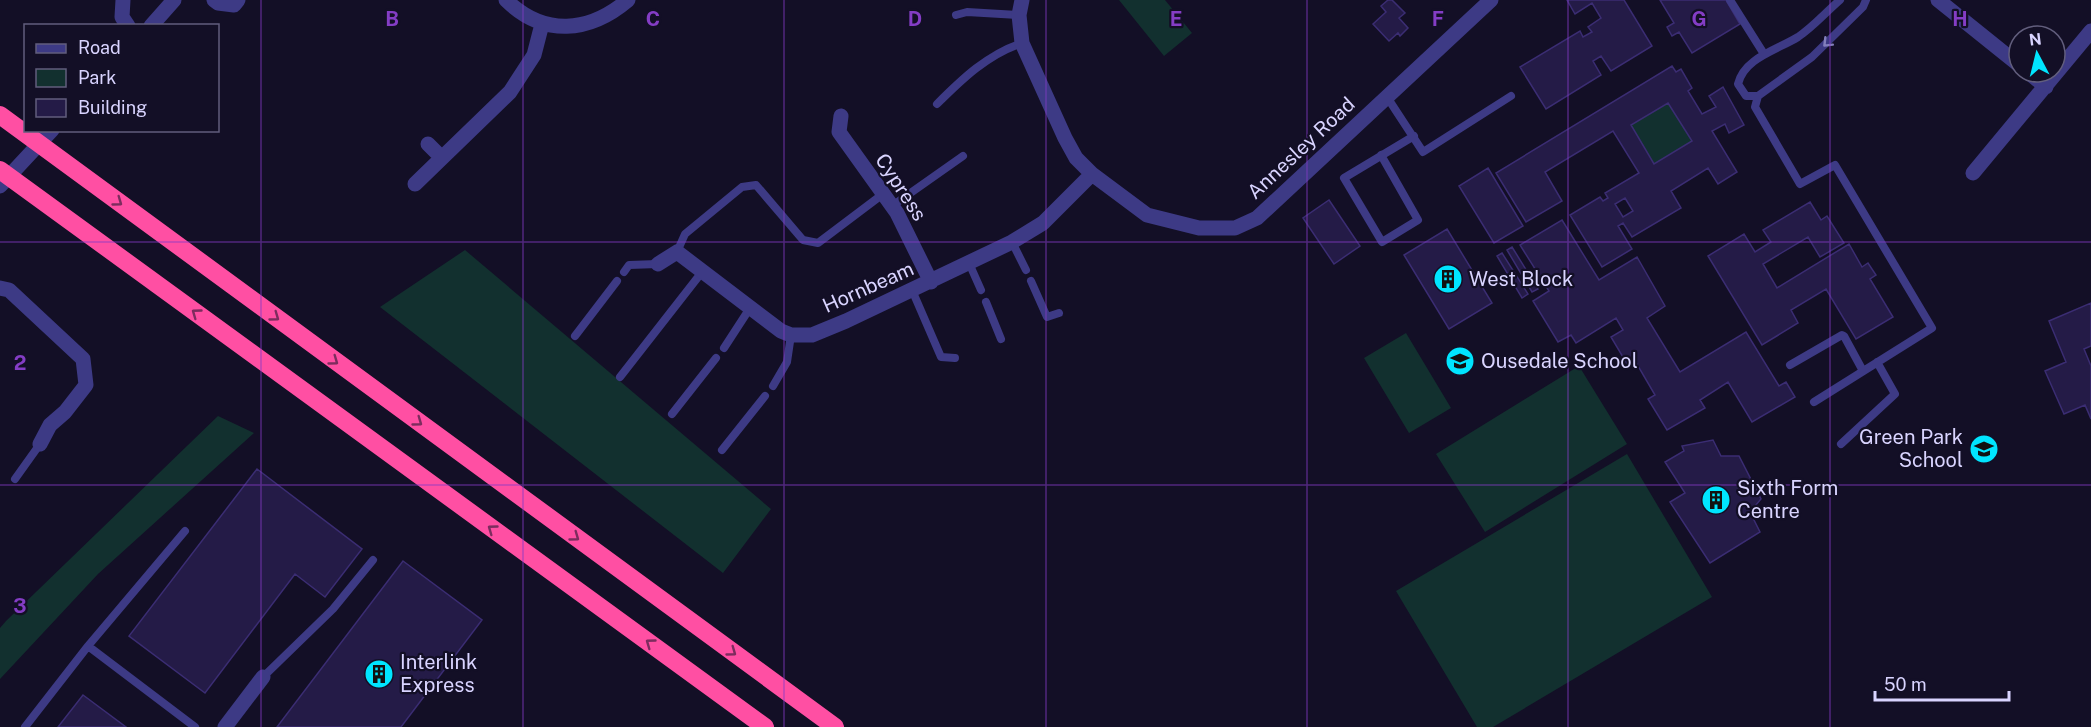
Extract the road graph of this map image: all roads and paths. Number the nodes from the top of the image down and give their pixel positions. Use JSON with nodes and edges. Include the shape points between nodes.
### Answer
{"nodes":[{"id":1,"x":123,"y":0,"type":"edge"},
{"id":2,"x":174,"y":0,"type":"edge"},
{"id":3,"x":214,"y":0,"type":"edge"},
{"id":4,"x":238,"y":0,"type":"edge"},
{"id":5,"x":506,"y":0,"type":"edge"},
{"id":6,"x":628,"y":0,"type":"edge"},
{"id":7,"x":1491,"y":0,"type":"edge"},
{"id":8,"x":1730,"y":0,"type":"edge"},
{"id":9,"x":1840,"y":0,"type":"edge"},
{"id":10,"x":1866,"y":0,"type":"edge"},
{"id":11,"x":1938,"y":0,"type":"edge"},
{"id":12,"x":1020,"y":8,"type":"edge"},
{"id":13,"x":956,"y":15,"type":"dead end"},
{"id":14,"x":127,"y":24,"type":"edge"},
{"id":15,"x":153,"y":24,"type":"edge"},
{"id":16,"x":542,"y":24,"type":"junction"},
{"id":17,"x":2091,"y":31,"type":"edge"},
{"id":18,"x":1022,"y":43,"type":"junction"},
{"id":19,"x":1764,"y":54,"type":"junction"},
{"id":20,"x":2007,"y":55,"type":"edge"},
{"id":21,"x":2042,"y":84,"type":"edge"},
{"id":22,"x":2046,"y":87,"type":"junction"},
{"id":23,"x":1511,"y":96,"type":"dead end"},
{"id":24,"x":1758,"y":96,"type":"junction"},
{"id":25,"x":1387,"y":97,"type":"junction"},
{"id":26,"x":937,"y":104,"type":"dead end"},
{"id":27,"x":841,"y":116,"type":"dead end"},
{"id":28,"x":3,"y":117,"type":"edge"},
{"id":29,"x":50,"y":132,"type":"edge"},
{"id":30,"x":1414,"y":136,"type":"junction"},
{"id":31,"x":428,"y":144,"type":"dead end"},
{"id":32,"x":1381,"y":155,"type":"junction"},
{"id":33,"x":963,"y":156,"type":"dead end"},
{"id":34,"x":441,"y":157,"type":"junction"},
{"id":35,"x":0,"y":170,"type":"edge"},
{"id":36,"x":1973,"y":173,"type":"dead end"},
{"id":37,"x":1092,"y":174,"type":"junction"},
{"id":38,"x":415,"y":184,"type":"dead end"},
{"id":39,"x":0,"y":186,"type":"edge"},
{"id":40,"x":888,"y":200,"type":"junction"},
{"id":41,"x":1012,"y":242,"type":"junction"},
{"id":42,"x":677,"y":252,"type":"junction"},
{"id":43,"x":969,"y":263,"type":"junction"},
{"id":44,"x":658,"y":264,"type":"joint"},
{"id":45,"x":1026,"y":270,"type":"dead end"},
{"id":46,"x":624,"y":272,"type":"dead end"},
{"id":47,"x":702,"y":272,"type":"junction"},
{"id":48,"x":617,"y":281,"type":"dead end"},
{"id":49,"x":1031,"y":281,"type":"dead end"},
{"id":50,"x":931,"y":282,"type":"junction"},
{"id":51,"x":0,"y":288,"type":"edge"},
{"id":52,"x":912,"y":290,"type":"junction"},
{"id":53,"x":981,"y":290,"type":"dead end"},
{"id":54,"x":986,"y":302,"type":"dead end"},
{"id":55,"x":750,"y":308,"type":"junction"},
{"id":56,"x":1059,"y":313,"type":"dead end"},
{"id":57,"x":791,"y":335,"type":"junction"},
{"id":58,"x":575,"y":336,"type":"dead end"},
{"id":59,"x":1001,"y":339,"type":"dead end"},
{"id":60,"x":724,"y":348,"type":"dead end"},
{"id":61,"x":716,"y":358,"type":"dead end"},
{"id":62,"x":955,"y":358,"type":"dead end"},
{"id":63,"x":1877,"y":362,"type":"junction"},
{"id":64,"x":1791,"y":365,"type":"dead end"},
{"id":65,"x":1863,"y":371,"type":"junction"},
{"id":66,"x":620,"y":377,"type":"dead end"},
{"id":67,"x":773,"y":386,"type":"dead end"},
{"id":68,"x":765,"y":396,"type":"dead end"},
{"id":69,"x":1814,"y":402,"type":"dead end"},
{"id":70,"x":672,"y":414,"type":"dead end"},
{"id":71,"x":40,"y":444,"type":"joint"},
{"id":72,"x":1841,"y":444,"type":"dead end"},
{"id":73,"x":722,"y":450,"type":"dead end"},
{"id":74,"x":15,"y":479,"type":"dead end"},
{"id":75,"x":185,"y":531,"type":"dead end"},
{"id":76,"x":373,"y":560,"type":"dead end"},
{"id":77,"x":88,"y":646,"type":"junction"},
{"id":78,"x":263,"y":677,"type":"joint"},
{"id":79,"x":25,"y":727,"type":"edge"},
{"id":80,"x":195,"y":727,"type":"edge"},
{"id":81,"x":225,"y":727,"type":"edge"},
{"id":82,"x":765,"y":727,"type":"edge"},
{"id":83,"x":835,"y":727,"type":"edge"}],
"edges":[{"from":1,"to":14,"type":"street","via":[[122,17]]},
{"from":2,"to":15,"type":"street"},
{"from":3,"to":4,"type":"street","via":[[234,4]]},
{"from":5,"to":16,"type":"street"},
{"from":6,"to":16,"type":"street","via":[[611,14],[582,25]]},
{"from":7,"to":25,"type":"street","name":"Annesley Road"},
{"from":8,"to":19,"type":"lane"},
{"from":9,"to":19,"type":"lane","via":[[1799,36]]},
{"from":10,"to":24,"type":"lane","one_way":true,"via":[[1812,57]]},
{"from":11,"to":20,"type":"street"},
{"from":12,"to":13,"type":"lane"},
{"from":12,"to":18,"type":"street","name":"Annesley Road"},
{"from":16,"to":34,"type":"street","via":[[534,55],[510,92]]},
{"from":17,"to":22,"type":"street"},
{"from":18,"to":26,"type":"lane","via":[[1003,49],[961,80]]},
{"from":18,"to":37,"type":"street","name":"Annesley Road","via":[[1065,138]]},
{"from":19,"to":24,"type":"lane","via":[[1741,73],[1738,84],[1746,96]]},
{"from":21,"to":22,"type":"street"},
{"from":22,"to":36,"type":"street"},
{"from":23,"to":30,"type":"lane","via":[[1423,152]]},
{"from":24,"to":63,"type":"lane","via":[[1755,107],[1800,184],[1835,165],[1932,328]]},
{"from":25,"to":30,"type":"lane"},
{"from":25,"to":37,"type":"street","name":"Annesley Road","via":[[1257,218],[1235,228],[1199,228],[1147,215]]},
{"from":27,"to":40,"type":"street","name":"Cypress","via":[[839,132]]},
{"from":28,"to":83,"type":"highway","one_way":true},
{"from":29,"to":39,"type":"street"},
{"from":30,"to":32,"type":"lane"},
{"from":31,"to":34,"type":"street"},
{"from":32,"to":32,"type":"lane","via":[[1344,178],[1382,242],[1418,220]]},
{"from":33,"to":40,"type":"lane"},
{"from":34,"to":38,"type":"street"},
{"from":82,"to":35,"type":"highway","one_way":true},
{"from":37,"to":41,"type":"street","name":"Hornbeam","via":[[1042,223]]},
{"from":40,"to":42,"type":"lane","via":[[818,243],[803,240],[756,185],[742,187],[685,234]]},
{"from":40,"to":50,"type":"street","name":"Cypress"},
{"from":41,"to":43,"type":"street","name":"Hornbeam"},
{"from":41,"to":45,"type":"lane"},
{"from":42,"to":44,"type":"street"},
{"from":42,"to":47,"type":"street"},
{"from":43,"to":50,"type":"street","name":"Hornbeam"},
{"from":43,"to":53,"type":"lane"},
{"from":44,"to":46,"type":"lane","via":[[629,265]]},
{"from":47,"to":55,"type":"street"},
{"from":47,"to":66,"type":"lane"},
{"from":48,"to":58,"type":"lane"},
{"from":49,"to":56,"type":"lane","via":[[1047,317]]},
{"from":50,"to":52,"type":"street","name":"Hornbeam"},
{"from":51,"to":71,"type":"street","via":[[9,291],[83,358],[86,385],[50,425]]},
{"from":52,"to":57,"type":"street","name":"Hornbeam","via":[[812,334]]},
{"from":52,"to":62,"type":"lane","via":[[941,357]]},
{"from":54,"to":59,"type":"lane"},
{"from":55,"to":57,"type":"street"},
{"from":55,"to":60,"type":"lane"},
{"from":57,"to":67,"type":"lane","via":[[788,362]]},
{"from":61,"to":70,"type":"lane"},
{"from":63,"to":65,"type":"lane"},
{"from":63,"to":72,"type":"lane","via":[[1895,394]]},
{"from":64,"to":65,"type":"lane","via":[[1842,335]]},
{"from":65,"to":69,"type":"lane"},
{"from":68,"to":73,"type":"lane"},
{"from":71,"to":74,"type":"lane"},
{"from":75,"to":77,"type":"lane"},
{"from":76,"to":78,"type":"lane","via":[[333,609]]},
{"from":77,"to":79,"type":"lane"},
{"from":77,"to":80,"type":"lane"},
{"from":78,"to":81,"type":"street"}]}
